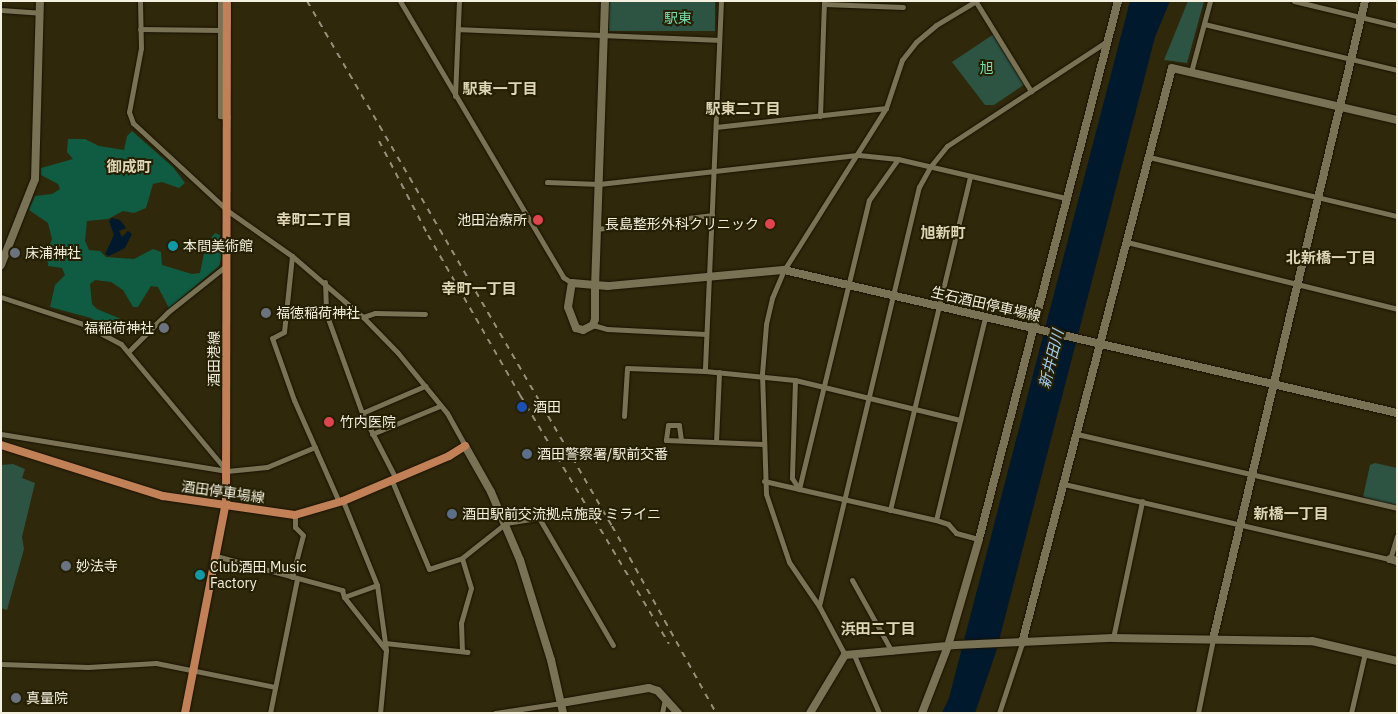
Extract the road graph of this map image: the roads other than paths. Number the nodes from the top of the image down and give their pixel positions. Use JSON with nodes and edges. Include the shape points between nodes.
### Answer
{"nodes":[{"id":1,"x":40,"y":1,"type":"edge"},
{"id":2,"x":140,"y":1,"type":"edge"},
{"id":3,"x":220,"y":1,"type":"edge"},
{"id":4,"x":227,"y":1,"type":"edge"},
{"id":5,"x":400,"y":1,"type":"edge"},
{"id":6,"x":459,"y":1,"type":"edge"},
{"id":7,"x":605,"y":1,"type":"edge"},
{"id":8,"x":720,"y":1,"type":"edge"},
{"id":9,"x":976,"y":1,"type":"edge"},
{"id":10,"x":1118,"y":1,"type":"edge"},
{"id":11,"x":1210,"y":1,"type":"edge"},
{"id":12,"x":1294,"y":1,"type":"edge"},
{"id":13,"x":1365,"y":1,"type":"edge"},
{"id":14,"x":824,"y":3,"type":"edge"},
{"id":15,"x":903,"y":7,"type":"dead end"},
{"id":16,"x":1,"y":10,"type":"edge"},
{"id":17,"x":40,"y":13,"type":"junction"},
{"id":18,"x":1361,"y":17,"type":"junction"},
{"id":19,"x":1204,"y":24,"type":"junction"},
{"id":20,"x":1397,"y":26,"type":"edge"},
{"id":21,"x":140,"y":29,"type":"junction"},
{"id":22,"x":458,"y":29,"type":"junction"},
{"id":23,"x":221,"y":30,"type":"junction"},
{"id":24,"x":604,"y":36,"type":"junction"},
{"id":25,"x":719,"y":40,"type":"junction"},
{"id":26,"x":1106,"y":42,"type":"junction"},
{"id":27,"x":1351,"y":59,"type":"junction"},
{"id":28,"x":1397,"y":70,"type":"edge"},
{"id":29,"x":1191,"y":72,"type":"junction"},
{"id":30,"x":1031,"y":91,"type":"junction"},
{"id":31,"x":456,"y":96,"type":"junction"},
{"id":32,"x":1340,"y":106,"type":"junction"},
{"id":33,"x":886,"y":108,"type":"junction"},
{"id":34,"x":820,"y":116,"type":"junction"},
{"id":35,"x":228,"y":117,"type":"junction"},
{"id":36,"x":1397,"y":120,"type":"edge"},
{"id":37,"x":716,"y":127,"type":"junction"},
{"id":38,"x":859,"y":156,"type":"junction"},
{"id":39,"x":1149,"y":157,"type":"junction"},
{"id":40,"x":898,"y":159,"type":"junction"},
{"id":41,"x":930,"y":167,"type":"junction"},
{"id":42,"x":714,"y":171,"type":"junction"},
{"id":43,"x":970,"y":176,"type":"junction"},
{"id":44,"x":547,"y":182,"type":"dead end"},
{"id":45,"x":599,"y":184,"type":"junction"},
{"id":46,"x":1318,"y":197,"type":"junction"},
{"id":47,"x":1065,"y":198,"type":"junction"},
{"id":48,"x":228,"y":210,"type":"junction"},
{"id":49,"x":712,"y":216,"type":"junction"},
{"id":50,"x":1397,"y":216,"type":"edge"},
{"id":51,"x":597,"y":229,"type":"junction"},
{"id":52,"x":1127,"y":242,"type":"junction"},
{"id":53,"x":292,"y":256,"type":"junction"},
{"id":54,"x":1,"y":265,"type":"edge"},
{"id":55,"x":227,"y":265,"type":"junction"},
{"id":56,"x":784,"y":270,"type":"junction"},
{"id":57,"x":709,"y":274,"type":"junction"},
{"id":58,"x":326,"y":282,"type":"junction"},
{"id":59,"x":572,"y":283,"type":"junction"},
{"id":60,"x":848,"y":284,"type":"junction"},
{"id":61,"x":595,"y":285,"type":"junction"},
{"id":62,"x":1297,"y":286,"type":"junction"},
{"id":63,"x":1,"y":296,"type":"edge"},
{"id":64,"x":896,"y":296,"type":"junction"},
{"id":65,"x":939,"y":306,"type":"junction"},
{"id":66,"x":1397,"y":309,"type":"edge"},
{"id":67,"x":425,"y":314,"type":"dead end"},
{"id":68,"x":363,"y":317,"type":"junction"},
{"id":69,"x":985,"y":318,"type":"junction"},
{"id":70,"x":593,"y":325,"type":"junction"},
{"id":71,"x":1035,"y":328,"type":"junction"},
{"id":72,"x":706,"y":334,"type":"junction"},
{"id":73,"x":1101,"y":342,"type":"junction"},
{"id":74,"x":129,"y":351,"type":"junction"},
{"id":75,"x":705,"y":371,"type":"junction"},
{"id":76,"x":719,"y":372,"type":"junction"},
{"id":77,"x":762,"y":374,"type":"junction"},
{"id":78,"x":795,"y":380,"type":"junction"},
{"id":79,"x":1273,"y":383,"type":"junction"},
{"id":80,"x":425,"y":386,"type":"junction"},
{"id":81,"x":824,"y":386,"type":"junction"},
{"id":82,"x":871,"y":396,"type":"junction"},
{"id":83,"x":440,"y":406,"type":"junction"},
{"id":84,"x":916,"y":408,"type":"junction"},
{"id":85,"x":362,"y":413,"type":"junction"},
{"id":86,"x":1397,"y":413,"type":"edge"},
{"id":87,"x":624,"y":416,"type":"dead end"},
{"id":88,"x":960,"y":420,"type":"junction"},
{"id":89,"x":1,"y":434,"type":"edge"},
{"id":90,"x":372,"y":434,"type":"junction"},
{"id":91,"x":1077,"y":434,"type":"junction"},
{"id":92,"x":681,"y":440,"type":"dead end"},
{"id":93,"x":716,"y":442,"type":"junction"},
{"id":94,"x":763,"y":444,"type":"junction"},
{"id":95,"x":1,"y":445,"type":"edge"},
{"id":96,"x":465,"y":446,"type":"junction"},
{"id":97,"x":315,"y":447,"type":"junction"},
{"id":98,"x":227,"y":471,"type":"junction"},
{"id":99,"x":1252,"y":474,"type":"junction"},
{"id":100,"x":394,"y":480,"type":"junction"},
{"id":101,"x":764,"y":481,"type":"junction"},
{"id":102,"x":1064,"y":484,"type":"junction"},
{"id":103,"x":799,"y":489,"type":"junction"},
{"id":104,"x":846,"y":500,"type":"junction"},
{"id":105,"x":1142,"y":501,"type":"junction"},
{"id":106,"x":226,"y":502,"type":"junction"},
{"id":107,"x":341,"y":502,"type":"junction"},
{"id":108,"x":1397,"y":508,"type":"edge"},
{"id":109,"x":890,"y":510,"type":"junction"},
{"id":110,"x":295,"y":515,"type":"junction"},
{"id":111,"x":936,"y":520,"type":"junction"},
{"id":112,"x":506,"y":523,"type":"junction"},
{"id":113,"x":1240,"y":524,"type":"junction"},
{"id":114,"x":1397,"y":536,"type":"edge"},
{"id":115,"x":978,"y":539,"type":"junction"},
{"id":116,"x":216,"y":556,"type":"junction"},
{"id":117,"x":462,"y":558,"type":"junction"},
{"id":118,"x":1394,"y":560,"type":"edge"},
{"id":119,"x":295,"y":578,"type":"junction"},
{"id":120,"x":852,"y":580,"type":"dead end"},
{"id":121,"x":377,"y":585,"type":"junction"},
{"id":122,"x":344,"y":596,"type":"junction"},
{"id":123,"x":819,"y":606,"type":"junction"},
{"id":124,"x":1113,"y":638,"type":"junction"},
{"id":125,"x":1213,"y":639,"type":"junction"},
{"id":126,"x":385,"y":643,"type":"junction"},
{"id":127,"x":1022,"y":643,"type":"junction"},
{"id":128,"x":613,"y":645,"type":"dead end"},
{"id":129,"x":952,"y":646,"type":"junction"},
{"id":130,"x":386,"y":650,"type":"junction"},
{"id":131,"x":462,"y":651,"type":"junction"},
{"id":132,"x":468,"y":652,"type":"dead end"},
{"id":133,"x":892,"y":653,"type":"junction"},
{"id":134,"x":1365,"y":653,"type":"junction"},
{"id":135,"x":845,"y":655,"type":"junction"},
{"id":136,"x":854,"y":655,"type":"junction"},
{"id":137,"x":1397,"y":661,"type":"edge"},
{"id":138,"x":1,"y":664,"type":"edge"},
{"id":139,"x":193,"y":672,"type":"junction"},
{"id":140,"x":275,"y":687,"type":"junction"},
{"id":141,"x":665,"y":698,"type":"junction"},
{"id":142,"x":561,"y":703,"type":"junction"},
{"id":143,"x":185,"y":713,"type":"edge"},
{"id":144,"x":270,"y":713,"type":"edge"},
{"id":145,"x":380,"y":713,"type":"edge"},
{"id":146,"x":495,"y":713,"type":"edge"},
{"id":147,"x":563,"y":713,"type":"edge"},
{"id":148,"x":662,"y":713,"type":"edge"},
{"id":149,"x":678,"y":713,"type":"edge"},
{"id":150,"x":810,"y":713,"type":"edge"},
{"id":151,"x":879,"y":713,"type":"edge"},
{"id":152,"x":922,"y":713,"type":"edge"},
{"id":153,"x":999,"y":713,"type":"edge"},
{"id":154,"x":1198,"y":713,"type":"edge"},
{"id":155,"x":1352,"y":713,"type":"edge"}],
"edges":[{"from":1,"to":17,"type":"street"},
{"from":2,"to":21,"type":"street"},
{"from":3,"to":23,"type":"street"},
{"from":4,"to":35,"type":"main road","name":"酒田港線"},
{"from":5,"to":31,"type":"street"},
{"from":6,"to":22,"type":"street"},
{"from":7,"to":24,"type":"street"},
{"from":8,"to":25,"type":"street"},
{"from":9,"to":30,"type":"street"},
{"from":9,"to":33,"type":"street","via":[[936,25],[916,42],[902,60]]},
{"from":10,"to":26,"type":"street"},
{"from":11,"to":19,"type":"street"},
{"from":12,"to":18,"type":"street"},
{"from":13,"to":18,"type":"street"},
{"from":14,"to":15,"type":"street"},
{"from":14,"to":34,"type":"street"},
{"from":16,"to":17,"type":"street"},
{"from":17,"to":54,"type":"street","via":[[35,180]]},
{"from":18,"to":20,"type":"street"},
{"from":18,"to":27,"type":"street"},
{"from":19,"to":27,"type":"street"},
{"from":19,"to":29,"type":"street"},
{"from":21,"to":23,"type":"street"},
{"from":21,"to":48,"type":"street","via":[[141,48],[129,112],[133,123]]},
{"from":22,"to":24,"type":"street"},
{"from":22,"to":31,"type":"street"},
{"from":23,"to":35,"type":"street","via":[[220,116]]},
{"from":24,"to":25,"type":"street"},
{"from":24,"to":45,"type":"street"},
{"from":25,"to":37,"type":"street"},
{"from":26,"to":30,"type":"street"},
{"from":26,"to":47,"type":"street"},
{"from":27,"to":28,"type":"street"},
{"from":27,"to":32,"type":"street"},
{"from":29,"to":32,"type":"street"},
{"from":29,"to":39,"type":"street","via":[[1172,68]]},
{"from":30,"to":41,"type":"street","via":[[947,146]]},
{"from":31,"to":59,"type":"street","via":[[564,277]]},
{"from":32,"to":36,"type":"street"},
{"from":32,"to":46,"type":"street"},
{"from":33,"to":34,"type":"street"},
{"from":33,"to":38,"type":"street"},
{"from":34,"to":37,"type":"street"},
{"from":35,"to":48,"type":"main road","name":"酒田港線"},
{"from":37,"to":42,"type":"street"},
{"from":38,"to":40,"type":"street"},
{"from":38,"to":42,"type":"street"},
{"from":38,"to":56,"type":"street"},
{"from":39,"to":46,"type":"street"},
{"from":39,"to":52,"type":"street"},
{"from":40,"to":41,"type":"street"},
{"from":40,"to":60,"type":"street","via":[[869,200]]},
{"from":41,"to":43,"type":"street"},
{"from":41,"to":64,"type":"street","via":[[919,187]]},
{"from":42,"to":45,"type":"street"},
{"from":42,"to":49,"type":"street"},
{"from":43,"to":47,"type":"street"},
{"from":43,"to":65,"type":"street"},
{"from":44,"to":45,"type":"street"},
{"from":45,"to":51,"type":"street"},
{"from":46,"to":50,"type":"street"},
{"from":46,"to":62,"type":"street"},
{"from":47,"to":71,"type":"street"},
{"from":48,"to":53,"type":"street"},
{"from":48,"to":55,"type":"main road","name":"酒田港線"},
{"from":49,"to":51,"type":"street"},
{"from":49,"to":57,"type":"street"},
{"from":51,"to":61,"type":"street"},
{"from":52,"to":62,"type":"street"},
{"from":52,"to":73,"type":"street"},
{"from":53,"to":58,"type":"street"},
{"from":53,"to":97,"type":"street","via":[[284,332],[272,338]]},
{"from":55,"to":74,"type":"street","via":[[168,312]]},
{"from":55,"to":98,"type":"main road","name":"酒田港線"},
{"from":56,"to":57,"type":"street","name":"生石酒田停車場線"},
{"from":56,"to":60,"type":"street","name":"生石酒田停車場線"},
{"from":56,"to":77,"type":"street","via":[[772,298],[766,324]]},
{"from":57,"to":61,"type":"street","name":"生石酒田停車場線"},
{"from":57,"to":72,"type":"street"},
{"from":58,"to":68,"type":"street"},
{"from":58,"to":85,"type":"street","via":[[326,313]]},
{"from":59,"to":61,"type":"street","name":"生石酒田停車場線"},
{"from":59,"to":70,"type":"street","via":[[568,307],[570,318],[576,328],[583,330]]},
{"from":60,"to":64,"type":"street","name":"生石酒田停車場線"},
{"from":60,"to":81,"type":"street"},
{"from":61,"to":70,"type":"street"},
{"from":62,"to":66,"type":"street"},
{"from":62,"to":79,"type":"street"},
{"from":63,"to":74,"type":"street","via":[[83,324]]},
{"from":64,"to":65,"type":"street","name":"生石酒田停車場線"},
{"from":64,"to":82,"type":"street"},
{"from":65,"to":69,"type":"street","name":"生石酒田停車場線"},
{"from":65,"to":84,"type":"street"},
{"from":67,"to":68,"type":"street","via":[[375,313]]},
{"from":68,"to":80,"type":"street"},
{"from":69,"to":71,"type":"street","name":"生石酒田停車場線"},
{"from":69,"to":88,"type":"street"},
{"from":70,"to":72,"type":"street","via":[[607,329]]},
{"from":71,"to":73,"type":"street","name":"生石酒田停車場線"},
{"from":71,"to":115,"type":"street"},
{"from":72,"to":75,"type":"street"},
{"from":73,"to":79,"type":"street","name":"生石酒田停車場線"},
{"from":73,"to":91,"type":"street"},
{"from":74,"to":98,"type":"street"},
{"from":75,"to":76,"type":"street"},
{"from":75,"to":87,"type":"street","via":[[627,368]]},
{"from":76,"to":77,"type":"street"},
{"from":76,"to":93,"type":"street"},
{"from":77,"to":78,"type":"street"},
{"from":77,"to":94,"type":"street"},
{"from":78,"to":81,"type":"street"},
{"from":78,"to":103,"type":"street","via":[[792,478]]},
{"from":79,"to":86,"type":"street","name":"生石酒田停車場線"},
{"from":79,"to":99,"type":"street"},
{"from":80,"to":83,"type":"street"},
{"from":80,"to":85,"type":"street"},
{"from":81,"to":82,"type":"street"},
{"from":81,"to":103,"type":"street"},
{"from":82,"to":84,"type":"street"},
{"from":82,"to":104,"type":"street"},
{"from":83,"to":90,"type":"street"},
{"from":83,"to":96,"type":"street"},
{"from":84,"to":88,"type":"street"},
{"from":84,"to":109,"type":"street"},
{"from":85,"to":90,"type":"street"},
{"from":88,"to":111,"type":"street"},
{"from":89,"to":98,"type":"street"},
{"from":90,"to":100,"type":"street"},
{"from":91,"to":99,"type":"street"},
{"from":91,"to":102,"type":"street"},
{"from":92,"to":93,"type":"street"},
{"from":93,"to":94,"type":"street"},
{"from":94,"to":101,"type":"street"},
{"from":95,"to":106,"type":"main road","name":"酒田停車場線","via":[[163,496]]},
{"from":96,"to":100,"type":"main road","name":"酒田停車場線"},
{"from":96,"to":112,"type":"street"},
{"from":97,"to":98,"type":"street","via":[[267,467]]},
{"from":97,"to":107,"type":"street"},
{"from":98,"to":106,"type":"main road","name":"酒田港線"},
{"from":99,"to":108,"type":"street"},
{"from":99,"to":113,"type":"street"},
{"from":100,"to":107,"type":"main road","name":"酒田停車場線"},
{"from":100,"to":117,"type":"street","via":[[429,569]]},
{"from":101,"to":103,"type":"street"},
{"from":101,"to":123,"type":"street","via":[[778,536],[789,562]]},
{"from":102,"to":105,"type":"street"},
{"from":102,"to":127,"type":"street"},
{"from":103,"to":104,"type":"street"},
{"from":104,"to":109,"type":"street"},
{"from":104,"to":123,"type":"street"},
{"from":105,"to":113,"type":"street"},
{"from":105,"to":124,"type":"street"},
{"from":106,"to":110,"type":"main road","name":"酒田停車場線"},
{"from":106,"to":116,"type":"main road","name":"酒田港線"},
{"from":107,"to":110,"type":"main road","name":"酒田停車場線"},
{"from":107,"to":121,"type":"street"},
{"from":109,"to":111,"type":"street"},
{"from":110,"to":119,"type":"street","via":[[295,527],[304,535]]},
{"from":111,"to":115,"type":"street","via":[[948,524],[956,533]]},
{"from":112,"to":117,"type":"street"},
{"from":112,"to":128,"type":"street","via":[[539,518]]},
{"from":112,"to":142,"type":"street","via":[[551,660]]},
{"from":113,"to":118,"type":"street"},
{"from":113,"to":125,"type":"street"},
{"from":114,"to":118,"type":"street"},
{"from":115,"to":129,"type":"street"},
{"from":116,"to":119,"type":"street"},
{"from":116,"to":139,"type":"main road","name":"酒田港線"},
{"from":117,"to":131,"type":"street","via":[[471,588],[461,622]]},
{"from":119,"to":122,"type":"street","via":[[342,590]]},
{"from":119,"to":140,"type":"street"},
{"from":120,"to":133,"type":"street"},
{"from":121,"to":122,"type":"street"},
{"from":121,"to":126,"type":"street"},
{"from":122,"to":130,"type":"street"},
{"from":123,"to":135,"type":"street"},
{"from":124,"to":125,"type":"street"},
{"from":124,"to":127,"type":"street"},
{"from":125,"to":134,"type":"street","via":[[1312,641]]},
{"from":125,"to":154,"type":"street"},
{"from":126,"to":130,"type":"street"},
{"from":126,"to":131,"type":"street"},
{"from":127,"to":129,"type":"street"},
{"from":127,"to":153,"type":"street"},
{"from":129,"to":133,"type":"street"},
{"from":129,"to":152,"type":"street"},
{"from":130,"to":145,"type":"street"},
{"from":131,"to":132,"type":"street"},
{"from":133,"to":136,"type":"street"},
{"from":134,"to":137,"type":"street"},
{"from":134,"to":155,"type":"street"},
{"from":135,"to":136,"type":"street"},
{"from":135,"to":150,"type":"street"},
{"from":136,"to":151,"type":"street"},
{"from":138,"to":139,"type":"street","via":[[88,667],[141,662]]},
{"from":139,"to":140,"type":"street"},
{"from":139,"to":143,"type":"main road","name":"酒田港線"},
{"from":140,"to":144,"type":"street"},
{"from":141,"to":142,"type":"street","via":[[649,688]]},
{"from":141,"to":148,"type":"street"},
{"from":141,"to":149,"type":"street"},
{"from":142,"to":146,"type":"street"},
{"from":142,"to":147,"type":"street"}]}
